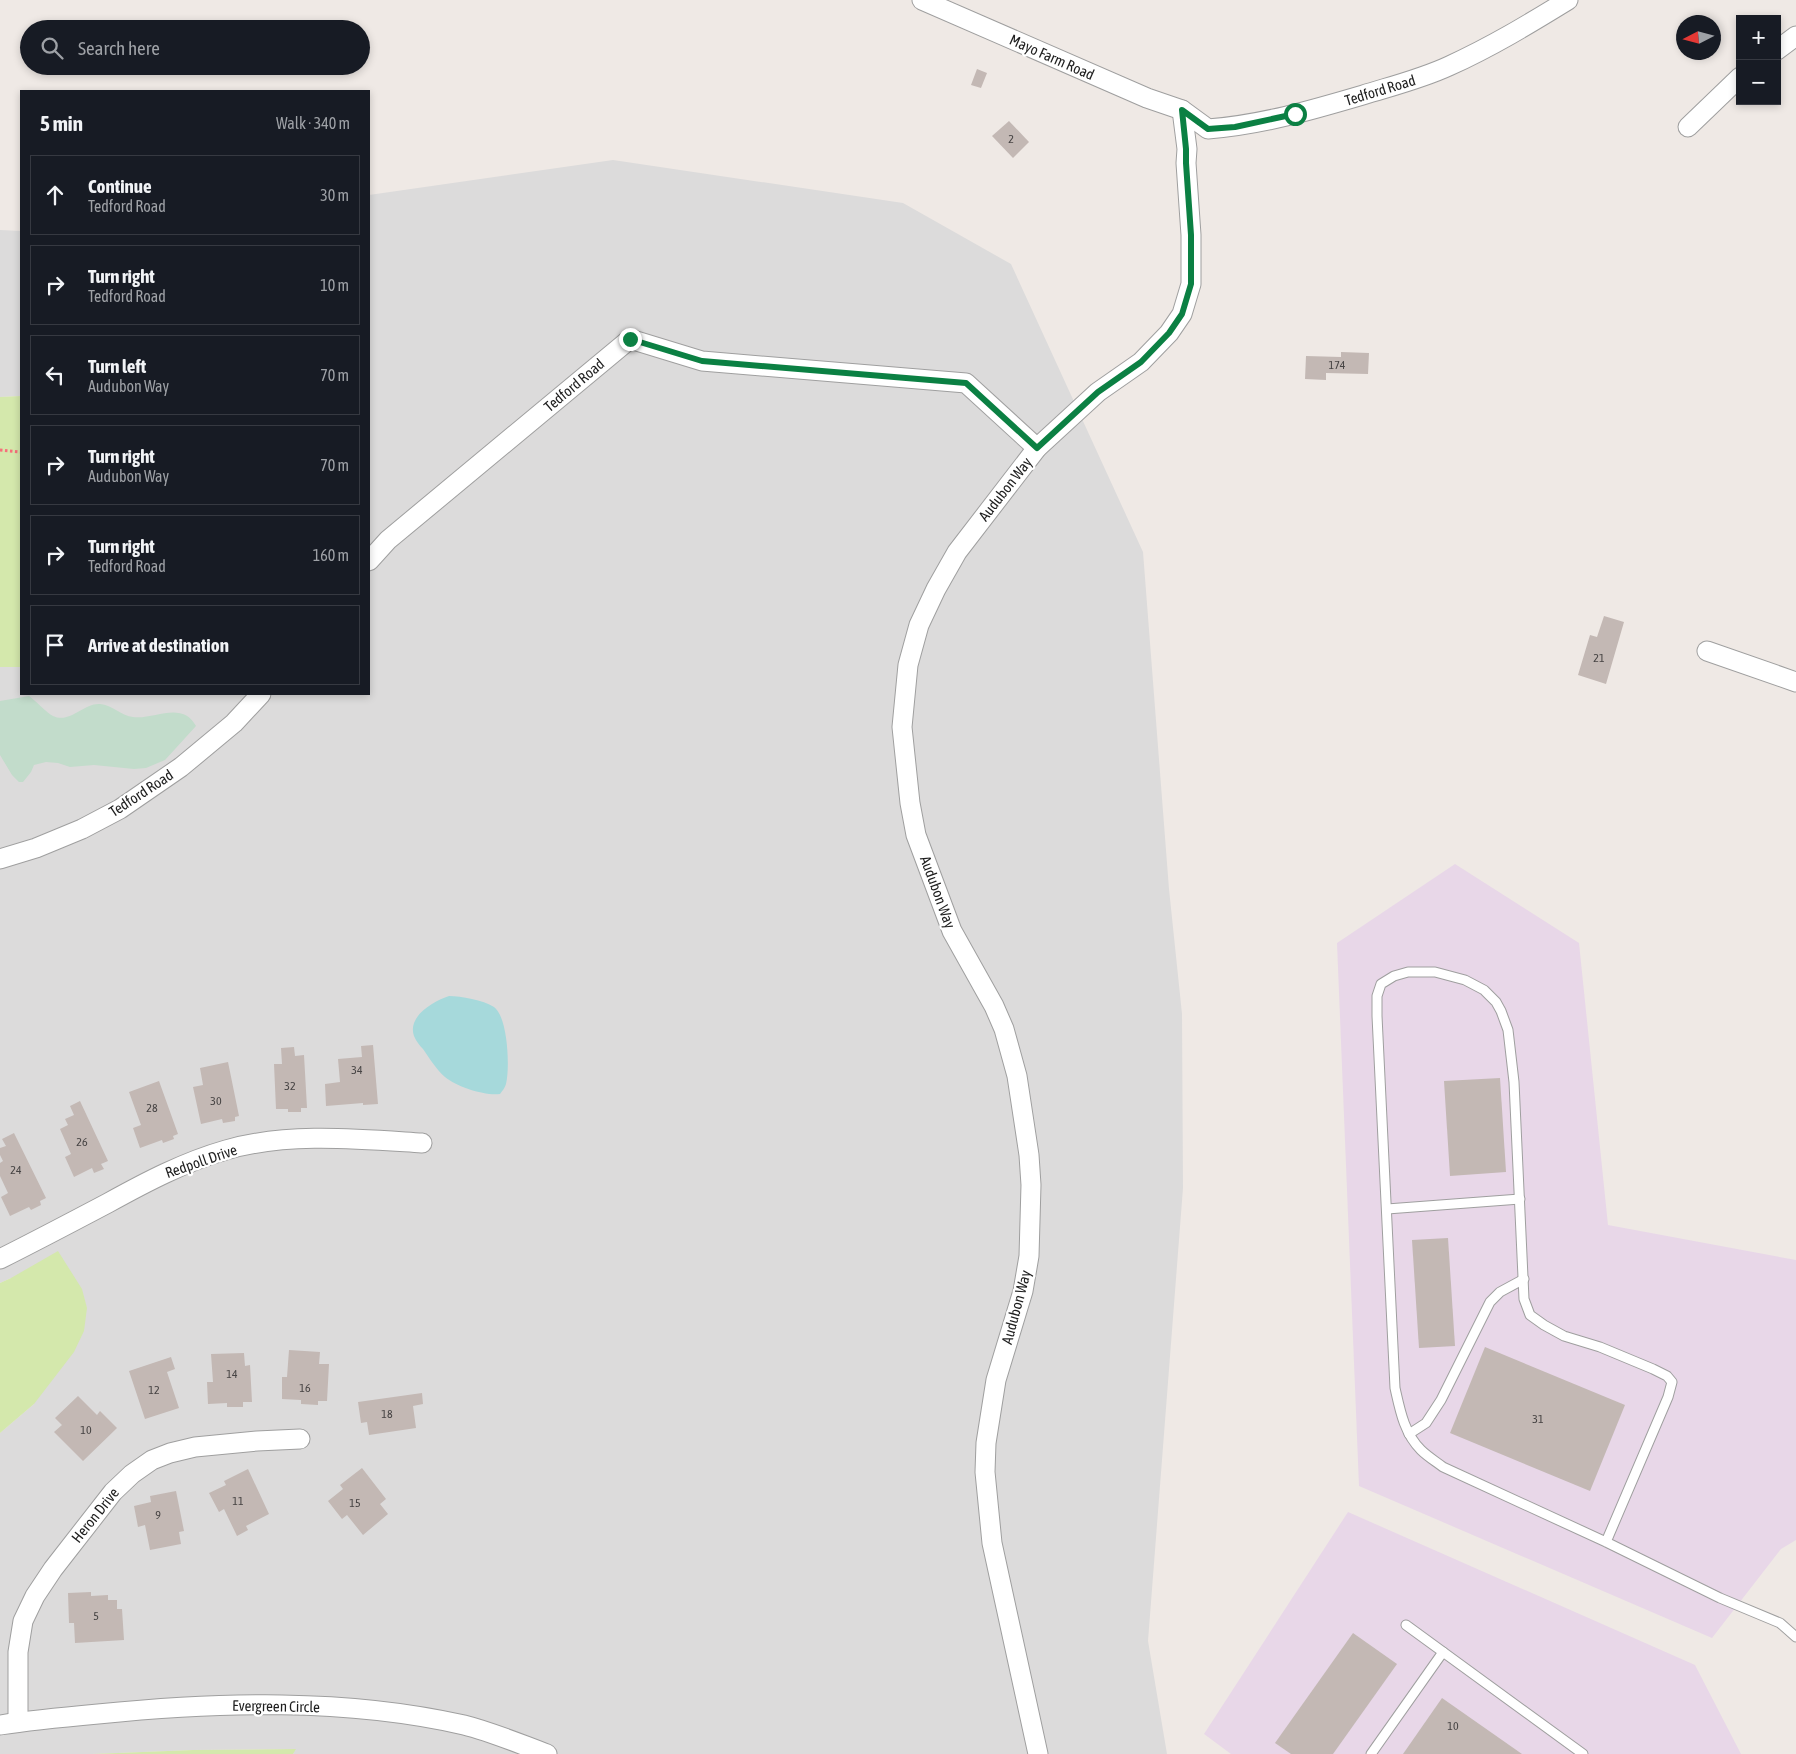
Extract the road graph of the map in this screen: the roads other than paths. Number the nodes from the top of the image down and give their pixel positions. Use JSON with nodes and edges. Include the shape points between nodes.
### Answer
{"nodes":[{"id":1,"x":922,"y":0,"type":"edge"},
{"id":2,"x":1568,"y":0,"type":"edge"},
{"id":3,"x":1796,"y":36,"type":"edge"},
{"id":4,"x":1781,"y":47,"type":"edge"},
{"id":5,"x":1736,"y":81,"type":"edge"},
{"id":6,"x":1182,"y":110,"type":"junction"},
{"id":7,"x":1688,"y":127,"type":"dead end"},
{"id":8,"x":1037,"y":448,"type":"junction"},
{"id":9,"x":370,"y":560,"type":"edge"},
{"id":10,"x":1707,"y":651,"type":"dead end"},
{"id":11,"x":1796,"y":682,"type":"edge"},
{"id":12,"x":260,"y":695,"type":"edge"},
{"id":13,"x":0,"y":859,"type":"edge"},
{"id":14,"x":422,"y":1143,"type":"dead end"},
{"id":15,"x":1520,"y":1199,"type":"junction"},
{"id":16,"x":1386,"y":1209,"type":"junction"},
{"id":17,"x":0,"y":1259,"type":"edge"},
{"id":18,"x":1524,"y":1279,"type":"junction"},
{"id":19,"x":1409,"y":1434,"type":"junction"},
{"id":20,"x":300,"y":1439,"type":"dead end"},
{"id":21,"x":1606,"y":1542,"type":"junction"},
{"id":22,"x":1406,"y":1624,"type":"dead end"},
{"id":23,"x":1796,"y":1637,"type":"edge"},
{"id":24,"x":1443,"y":1652,"type":"junction"},
{"id":25,"x":9,"y":1724,"type":"edge"},
{"id":26,"x":547,"y":1754,"type":"edge"},
{"id":27,"x":1038,"y":1754,"type":"edge"},
{"id":28,"x":1371,"y":1754,"type":"edge"},
{"id":29,"x":1583,"y":1754,"type":"edge"}],
"edges":[{"from":1,"to":6,"type":"street","name":"Mayo Farm Road","via":[[1147,98]]},
{"from":2,"to":6,"type":"street","name":"Tedford Road","via":[[1508,37],[1448,66],[1319,108],[1235,127],[1208,129]]},
{"from":3,"to":4,"type":"street"},
{"from":5,"to":7,"type":"street"},
{"from":6,"to":8,"type":"street","name":"Audubon Way","via":[[1191,235],[1191,284],[1182,314],[1141,362],[1098,392]]},
{"from":8,"to":9,"type":"street","name":"Tedford Road","via":[[966,383],[702,361],[630,339],[388,540]]},
{"from":8,"to":27,"type":"street","name":"Audubon Way","via":[[957,552],[936,589],[919,625],[908,664],[902,727],[916,834],[952,931],[1004,1029],[1017,1076],[1029,1155],[1029,1256],[1023,1291],[996,1380],[985,1472],[992,1543]]},
{"from":10,"to":11,"type":"street"},
{"from":12,"to":13,"type":"street","name":"Tedford Road","via":[[234,723],[188,761],[120,809],[82,829]]},
{"from":14,"to":17,"type":"street","name":"Redpoll Drive","via":[[298,1139],[226,1150],[151,1179]]},
{"from":15,"to":16,"type":"lane"},
{"from":15,"to":16,"type":"lane","via":[[1514,1082],[1508,1030],[1501,1011],[1484,990],[1465,980],[1435,972],[1408,972],[1381,984],[1377,996]]},
{"from":15,"to":18,"type":"lane"},
{"from":16,"to":19,"type":"lane","via":[[1395,1388]]},
{"from":18,"to":19,"type":"lane","via":[[1500,1292],[1490,1302],[1441,1400],[1426,1423]]},
{"from":18,"to":21,"type":"lane","via":[[1524,1299],[1530,1315],[1544,1325],[1564,1336],[1653,1369],[1672,1382]]},
{"from":19,"to":21,"type":"lane","via":[[1420,1449],[1442,1467]]},
{"from":20,"to":25,"type":"street","name":"Heron Drive","via":[[204,1446],[170,1453],[152,1460],[113,1492],[53,1569],[23,1621]]},
{"from":21,"to":23,"type":"lane","via":[[1720,1598],[1780,1623]]},
{"from":22,"to":24,"type":"lane"},
{"from":24,"to":28,"type":"lane"},
{"from":24,"to":29,"type":"lane"},
{"from":25,"to":26,"type":"street","name":"Evergreen Circle","via":[[229,1705],[317,1706],[402,1714],[466,1726]]}]}
